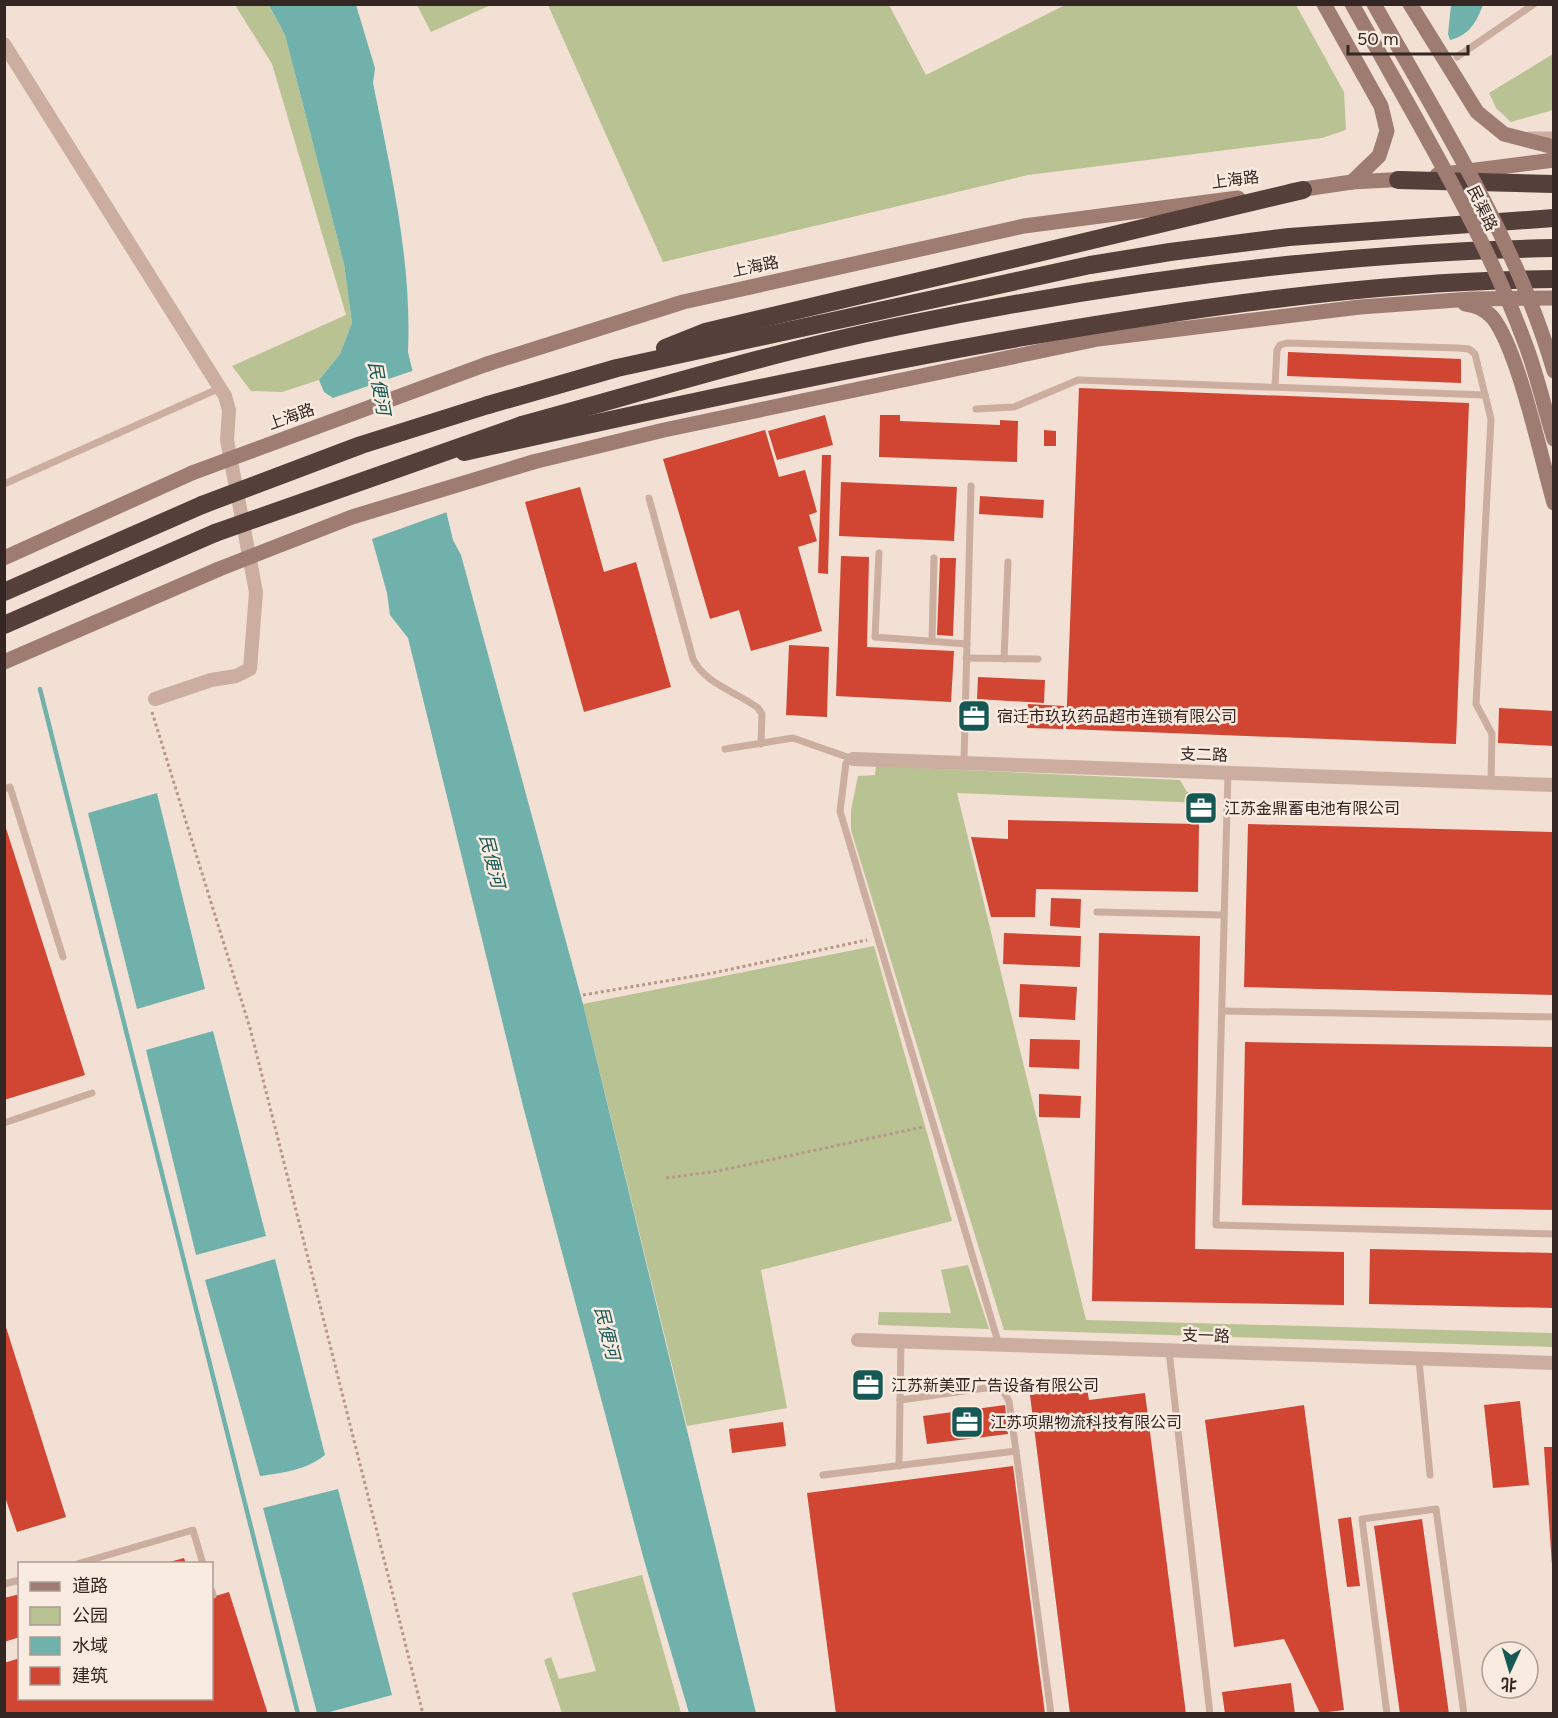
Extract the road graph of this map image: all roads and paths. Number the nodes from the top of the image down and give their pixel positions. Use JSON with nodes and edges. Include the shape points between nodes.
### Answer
{"nodes":[{"id":1,"x":1324,"y":4,"type":"edge"},
{"id":2,"x":1352,"y":4,"type":"edge"},
{"id":3,"x":1374,"y":4,"type":"edge"},
{"id":4,"x":1410,"y":4,"type":"edge"},
{"id":5,"x":1534,"y":4,"type":"edge"},
{"id":6,"x":4,"y":44,"type":"edge"},
{"id":7,"x":1457,"y":57,"type":"dead end"},
{"id":8,"x":1504,"y":134,"type":"junction"},
{"id":9,"x":1554,"y":135,"type":"edge"},
{"id":10,"x":1554,"y":147,"type":"edge"},
{"id":11,"x":1554,"y":160,"type":"edge"},
{"id":12,"x":1398,"y":180,"type":"junction"},
{"id":13,"x":1352,"y":182,"type":"junction"},
{"id":14,"x":1554,"y":184,"type":"edge"},
{"id":15,"x":1303,"y":190,"type":"junction"},
{"id":16,"x":1554,"y":218,"type":"edge"},
{"id":17,"x":1554,"y":248,"type":"edge"},
{"id":18,"x":1554,"y":279,"type":"edge"},
{"id":19,"x":1554,"y":298,"type":"edge"},
{"id":20,"x":1429,"y":302,"type":"junction"},
{"id":21,"x":617,"y":368,"type":"junction"},
{"id":22,"x":1554,"y":371,"type":"edge"},
{"id":23,"x":1275,"y":386,"type":"junction"},
{"id":24,"x":220,"y":388,"type":"junction"},
{"id":25,"x":1485,"y":394,"type":"junction"},
{"id":26,"x":976,"y":409,"type":"dead end"},
{"id":27,"x":524,"y":432,"type":"junction"},
{"id":28,"x":1554,"y":439,"type":"edge"},
{"id":29,"x":4,"y":484,"type":"edge"},
{"id":30,"x":971,"y":486,"type":"dead end"},
{"id":31,"x":649,"y":498,"type":"dead end"},
{"id":32,"x":1554,"y":503,"type":"edge"},
{"id":33,"x":879,"y":553,"type":"dead end"},
{"id":34,"x":4,"y":558,"type":"edge"},
{"id":35,"x":934,"y":558,"type":"dead end"},
{"id":36,"x":1008,"y":562,"type":"dead end"},
{"id":37,"x":4,"y":592,"type":"edge"},
{"id":38,"x":4,"y":625,"type":"edge"},
{"id":39,"x":932,"y":641,"type":"junction"},
{"id":40,"x":967,"y":644,"type":"junction"},
{"id":41,"x":966,"y":658,"type":"junction"},
{"id":42,"x":1004,"y":659,"type":"junction"},
{"id":43,"x":1038,"y":659,"type":"dead end"},
{"id":44,"x":4,"y":662,"type":"edge"},
{"id":45,"x":155,"y":699,"type":"joint"},
{"id":46,"x":761,"y":744,"type":"junction"},
{"id":47,"x":725,"y":749,"type":"dead end"},
{"id":48,"x":853,"y":759,"type":"junction"},
{"id":49,"x":964,"y":761,"type":"junction"},
{"id":50,"x":1228,"y":772,"type":"junction"},
{"id":51,"x":1491,"y":782,"type":"junction"},
{"id":52,"x":1554,"y":785,"type":"edge"},
{"id":53,"x":4,"y":789,"type":"edge"},
{"id":54,"x":1097,"y":912,"type":"dead end"},
{"id":55,"x":1224,"y":915,"type":"junction"},
{"id":56,"x":878,"y":938,"type":"junction"},
{"id":57,"x":63,"y":957,"type":"dead end"},
{"id":58,"x":583,"y":995,"type":"dead end"},
{"id":59,"x":1222,"y":1011,"type":"junction"},
{"id":60,"x":1554,"y":1017,"type":"edge"},
{"id":61,"x":93,"y":1093,"type":"dead end"},
{"id":62,"x":4,"y":1123,"type":"edge"},
{"id":63,"x":934,"y":1125,"type":"junction"},
{"id":64,"x":666,"y":1178,"type":"dead end"},
{"id":65,"x":1554,"y":1234,"type":"edge"},
{"id":66,"x":858,"y":1340,"type":"dead end"},
{"id":67,"x":901,"y":1341,"type":"junction"},
{"id":68,"x":999,"y":1345,"type":"junction"},
{"id":69,"x":1169,"y":1351,"type":"junction"},
{"id":70,"x":1419,"y":1360,"type":"junction"},
{"id":71,"x":1554,"y":1363,"type":"edge"},
{"id":72,"x":900,"y":1400,"type":"junction"},
{"id":73,"x":1016,"y":1451,"type":"junction"},
{"id":74,"x":899,"y":1466,"type":"junction"},
{"id":75,"x":823,"y":1475,"type":"dead end"},
{"id":76,"x":1430,"y":1475,"type":"dead end"},
{"id":77,"x":81,"y":1562,"type":"edge"},
{"id":78,"x":203,"y":1562,"type":"edge"},
{"id":79,"x":423,"y":1713,"type":"edge"},
{"id":80,"x":1051,"y":1713,"type":"edge"},
{"id":81,"x":1210,"y":1713,"type":"edge"},
{"id":82,"x":1387,"y":1713,"type":"edge"},
{"id":83,"x":1464,"y":1713,"type":"edge"}],
"edges":[{"from":1,"to":13,"type":"main road","via":[[1381,106],[1387,131],[1379,156]]},
{"from":2,"to":28,"type":"main road","name":"民渠路","bridge":true,"via":[[1456,191],[1511,308]]},
{"from":3,"to":22,"type":"main road","name":"民渠路","bridge":true,"via":[[1478,189],[1515,267]]},
{"from":4,"to":8,"type":"main road","via":[[1477,112]]},
{"from":5,"to":7,"type":"lane"},
{"from":6,"to":24,"type":"street"},
{"from":8,"to":9,"type":"lane"},
{"from":8,"to":10,"type":"main road"},
{"from":11,"to":12,"type":"main road","name":"上海路"},
{"from":12,"to":13,"type":"main road","name":"上海路"},
{"from":12,"to":14,"type":"highway"},
{"from":13,"to":15,"type":"main road","name":"上海路"},
{"from":15,"to":21,"type":"highway","via":[[705,332]]},
{"from":15,"to":34,"type":"main road","name":"上海路","bridge":true,"via":[[1024,226],[683,302],[487,364],[192,473]]},
{"from":16,"to":21,"type":"highway","via":[[1289,237],[1170,252],[1029,278]]},
{"from":17,"to":27,"type":"highway","via":[[1303,263],[1153,280],[898,326]]},
{"from":18,"to":27,"type":"highway","via":[[1412,284],[1151,315]]},
{"from":19,"to":20,"type":"main road"},
{"from":20,"to":32,"type":"main road","via":[[1481,308],[1493,318],[1516,370]]},
{"from":20,"to":44,"type":"main road","bridge":true,"via":[[1098,339],[664,430],[533,462],[352,517],[219,569]]},
{"from":21,"to":37,"type":"highway","bridge":true,"via":[[361,444],[202,505]]},
{"from":23,"to":25,"type":"lane"},
{"from":23,"to":25,"type":"lane","via":[[1277,350],[1287,343],[1458,348],[1475,354]]},
{"from":23,"to":26,"type":"lane","via":[[1078,380],[1014,407]]},
{"from":24,"to":29,"type":"lane"},
{"from":24,"to":45,"type":"street","via":[[229,410],[227,441],[256,592],[250,669]]},
{"from":25,"to":51,"type":"lane","via":[[1491,419],[1476,704],[1492,734]]},
{"from":27,"to":38,"type":"highway","bridge":true,"via":[[408,465],[215,533]]},
{"from":30,"to":40,"type":"lane"},
{"from":31,"to":46,"type":"lane","via":[[697,667],[758,708],[762,714]]},
{"from":33,"to":39,"type":"lane","via":[[875,637]]},
{"from":35,"to":39,"type":"lane"},
{"from":36,"to":42,"type":"lane"},
{"from":39,"to":40,"type":"lane"},
{"from":40,"to":41,"type":"lane"},
{"from":41,"to":42,"type":"lane"},
{"from":41,"to":49,"type":"lane"},
{"from":42,"to":43,"type":"lane"},
{"from":45,"to":79,"type":"path","via":[[152,712],[249,1028]]},
{"from":46,"to":47,"type":"lane"},
{"from":46,"to":48,"type":"lane","via":[[793,738]]},
{"from":48,"to":49,"type":"street","name":"支二路"},
{"from":48,"to":56,"type":"lane","via":[[846,763],[840,811]]},
{"from":49,"to":50,"type":"street","name":"支二路"},
{"from":50,"to":51,"type":"street","name":"支二路"},
{"from":50,"to":55,"type":"lane"},
{"from":51,"to":52,"type":"street","name":"支二路"},
{"from":53,"to":57,"type":"lane","via":[[10,787]]},
{"from":54,"to":55,"type":"lane"},
{"from":55,"to":59,"type":"lane"},
{"from":56,"to":58,"type":"path","via":[[713,973]]},
{"from":56,"to":63,"type":"lane"},
{"from":59,"to":60,"type":"lane"},
{"from":59,"to":65,"type":"lane","via":[[1216,1225]]},
{"from":61,"to":62,"type":"lane"},
{"from":63,"to":64,"type":"path","via":[[718,1171]]},
{"from":63,"to":68,"type":"lane"},
{"from":66,"to":67,"type":"street","name":"支一路"},
{"from":67,"to":68,"type":"street","name":"支一路"},
{"from":67,"to":72,"type":"lane"},
{"from":68,"to":69,"type":"street","name":"支一路"},
{"from":69,"to":70,"type":"street","name":"支一路"},
{"from":69,"to":81,"type":"lane"},
{"from":70,"to":71,"type":"street","name":"支一路"},
{"from":70,"to":76,"type":"lane"},
{"from":72,"to":73,"type":"lane","via":[[986,1388],[1003,1391],[1009,1401]]},
{"from":72,"to":74,"type":"lane"},
{"from":73,"to":74,"type":"lane"},
{"from":73,"to":80,"type":"lane"},
{"from":74,"to":75,"type":"lane"},
{"from":77,"to":78,"type":"lane","via":[[193,1530]]},
{"from":82,"to":83,"type":"lane","via":[[1362,1519],[1436,1509]]}]}
